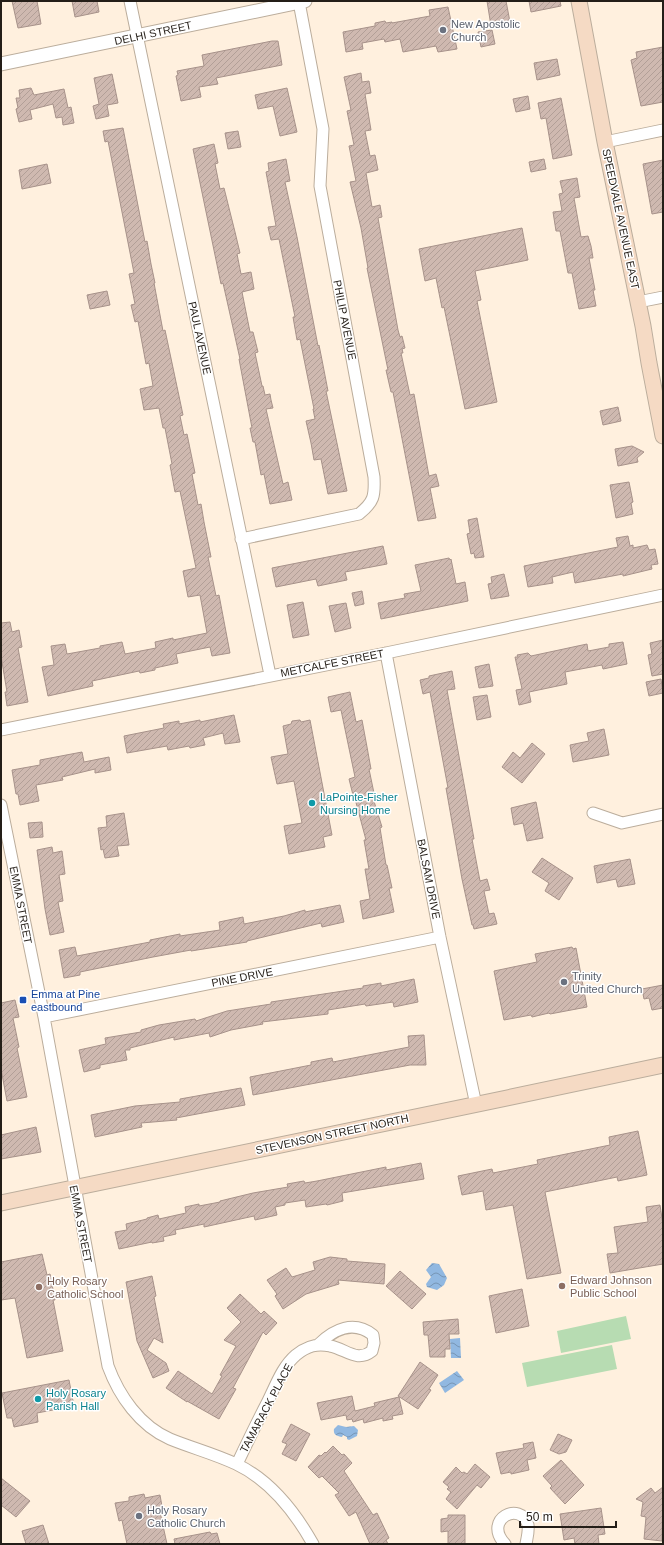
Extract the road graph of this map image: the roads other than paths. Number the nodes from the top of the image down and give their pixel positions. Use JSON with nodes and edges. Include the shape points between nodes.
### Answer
{"nodes":[{"id":1,"x":130,"y":1,"type":"edge"},
{"id":2,"x":579,"y":1,"type":"edge"},
{"id":3,"x":302,"y":2,"type":"edge"},
{"id":4,"x":137,"y":37,"type":"junction"},
{"id":5,"x":1,"y":64,"type":"edge"},
{"id":6,"x":663,"y":130,"type":"edge"},
{"id":7,"x":605,"y":142,"type":"junction"},
{"id":8,"x":663,"y":296,"type":"edge"},
{"id":9,"x":638,"y":302,"type":"junction"},
{"id":10,"x":663,"y":436,"type":"edge"},
{"id":11,"x":241,"y":539,"type":"junction"},
{"id":12,"x":663,"y":594,"type":"edge"},
{"id":13,"x":386,"y":653,"type":"junction"},
{"id":14,"x":270,"y":675,"type":"junction"},
{"id":15,"x":1,"y":730,"type":"edge"},
{"id":16,"x":1,"y":805,"type":"edge"},
{"id":17,"x":593,"y":813,"type":"dead end"},
{"id":18,"x":663,"y":814,"type":"edge"},
{"id":19,"x":440,"y":937,"type":"junction"},
{"id":20,"x":44,"y":1017,"type":"junction"},
{"id":21,"x":663,"y":1065,"type":"edge"},
{"id":22,"x":476,"y":1105,"type":"junction"},
{"id":23,"x":74,"y":1188,"type":"junction"},
{"id":24,"x":1,"y":1203,"type":"edge"},
{"id":25,"x":319,"y":1344,"type":"dead end"},
{"id":26,"x":237,"y":1464,"type":"junction"},
{"id":27,"x":313,"y":1544,"type":"edge"},
{"id":28,"x":505,"y":1544,"type":"edge"},
{"id":29,"x":526,"y":1544,"type":"edge"}],
"edges":[{"from":1,"to":4,"type":"street","name":"PAUL AVENUE"},
{"from":2,"to":7,"type":"main road","name":"SPEEDVALE AVENUE EAST"},
{"from":3,"to":4,"type":"street","name":"DELHI STREET"},
{"from":3,"to":11,"type":"street","name":"PHILIP AVENUE","via":[[323,129],[320,186],[375,493],[368,506],[359,514]]},
{"from":4,"to":5,"type":"street","name":"DELHI STREET"},
{"from":4,"to":11,"type":"street","name":"PAUL AVENUE"},
{"from":6,"to":7,"type":"street"},
{"from":7,"to":9,"type":"main road","name":"SPEEDVALE AVENUE EAST"},
{"from":8,"to":9,"type":"street"},
{"from":9,"to":10,"type":"main road","name":"SPEEDVALE AVENUE EAST"},
{"from":11,"to":14,"type":"street","name":"PAUL AVENUE"},
{"from":12,"to":13,"type":"street","name":"METCALFE STREET"},
{"from":13,"to":14,"type":"street","name":"METCALFE STREET"},
{"from":13,"to":19,"type":"street","name":"BALSAM DRIVE"},
{"from":14,"to":15,"type":"street","name":"METCALFE STREET"},
{"from":16,"to":20,"type":"street","name":"EMMA STREET"},
{"from":17,"to":18,"type":"street","via":[[622,823]]},
{"from":19,"to":20,"type":"street","name":"PINE DRIVE"},
{"from":19,"to":22,"type":"street","name":"BALSAM DRIVE"},
{"from":20,"to":23,"type":"street","name":"EMMA STREET"},
{"from":21,"to":22,"type":"main road","name":"STEVENSON STREET NORTH"},
{"from":22,"to":23,"type":"main road","name":"STEVENSON STREET NORTH"},
{"from":23,"to":24,"type":"main road","name":"STEVENSON STREET NORTH"},
{"from":23,"to":26,"type":"street","name":"EMMA STREET","via":[[108,1366],[114,1383],[133,1411],[154,1429],[168,1438]]},
{"from":25,"to":26,"type":"street","name":"TAMARACK PLACE","via":[[297,1354],[285,1368]]},
{"from":26,"to":27,"type":"street","name":"EMMA STREET","via":[[261,1479],[282,1499],[299,1520]]},
{"from":28,"to":29,"type":"street","via":[[499,1535],[498,1527],[502,1518],[510,1513],[522,1516],[528,1525]]}]}
